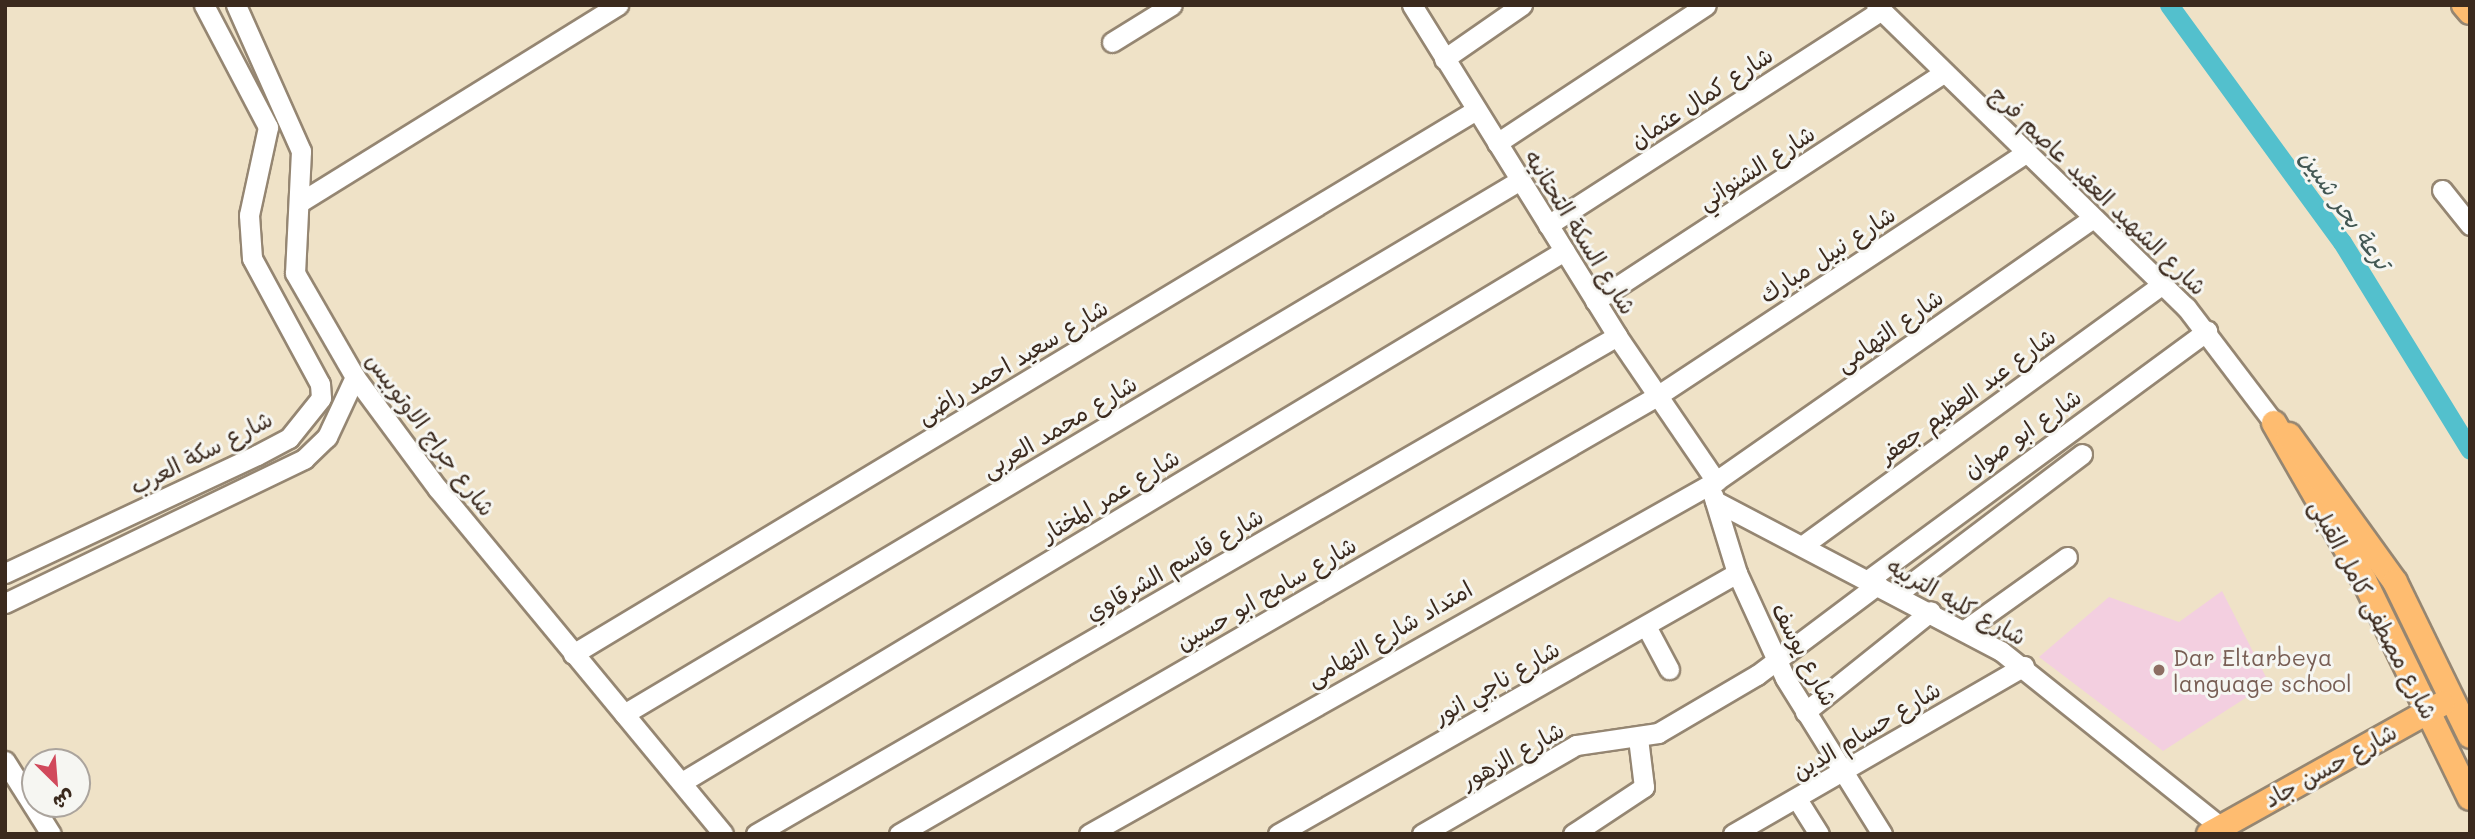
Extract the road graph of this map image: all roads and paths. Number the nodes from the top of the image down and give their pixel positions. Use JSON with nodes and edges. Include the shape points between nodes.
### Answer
{"nodes":[{"id":1,"x":204,"y":5,"type":"edge"},
{"id":2,"x":236,"y":5,"type":"edge"},
{"id":3,"x":618,"y":5,"type":"edge"},
{"id":4,"x":1172,"y":5,"type":"edge"},
{"id":5,"x":1522,"y":5,"type":"edge"},
{"id":6,"x":1706,"y":5,"type":"edge"},
{"id":7,"x":2464,"y":5,"type":"edge"},
{"id":8,"x":1878,"y":8,"type":"edge"},
{"id":9,"x":1421,"y":9,"type":"edge"},
{"id":10,"x":2470,"y":12,"type":"edge"},
{"id":11,"x":1112,"y":42,"type":"dead end"},
{"id":12,"x":1444,"y":59,"type":"junction"},
{"id":13,"x":1944,"y":74,"type":"junction"},
{"id":14,"x":1476,"y":110,"type":"junction"},
{"id":15,"x":1497,"y":143,"type":"junction"},
{"id":16,"x":2024,"y":154,"type":"junction"},
{"id":17,"x":1520,"y":180,"type":"junction"},
{"id":18,"x":2442,"y":190,"type":"dead end"},
{"id":19,"x":302,"y":201,"type":"junction"},
{"id":20,"x":2090,"y":220,"type":"junction"},
{"id":21,"x":1548,"y":225,"type":"junction"},
{"id":22,"x":2470,"y":225,"type":"edge"},
{"id":23,"x":1564,"y":251,"type":"junction"},
{"id":24,"x":2163,"y":284,"type":"junction"},
{"id":25,"x":1595,"y":301,"type":"junction"},
{"id":26,"x":2207,"y":331,"type":"junction"},
{"id":27,"x":1617,"y":336,"type":"junction"},
{"id":28,"x":355,"y":377,"type":"junction"},
{"id":29,"x":1657,"y":396,"type":"junction"},
{"id":30,"x":2274,"y":423,"type":"junction"},
{"id":31,"x":2082,"y":454,"type":"dead end"},
{"id":32,"x":1714,"y":489,"type":"junction"},
{"id":33,"x":1802,"y":546,"type":"junction"},
{"id":34,"x":2067,"y":557,"type":"dead end"},
{"id":35,"x":5,"y":573,"type":"edge"},
{"id":36,"x":1737,"y":573,"type":"junction"},
{"id":37,"x":1873,"y":582,"type":"junction"},
{"id":38,"x":1896,"y":594,"type":"junction"},
{"id":39,"x":5,"y":603,"type":"edge"},
{"id":40,"x":1931,"y":611,"type":"junction"},
{"id":41,"x":1646,"y":626,"type":"junction"},
{"id":42,"x":1966,"y":629,"type":"junction"},
{"id":43,"x":573,"y":654,"type":"junction"},
{"id":44,"x":1777,"y":659,"type":"junction"},
{"id":45,"x":2024,"y":666,"type":"junction"},
{"id":46,"x":1669,"y":669,"type":"dead end"},
{"id":47,"x":2452,"y":700,"type":"junction"},
{"id":48,"x":2430,"y":710,"type":"junction"},
{"id":49,"x":1805,"y":712,"type":"junction"},
{"id":50,"x":624,"y":714,"type":"junction"},
{"id":51,"x":2470,"y":736,"type":"edge"},
{"id":52,"x":1638,"y":738,"type":"junction"},
{"id":53,"x":5,"y":761,"type":"edge"},
{"id":54,"x":1846,"y":770,"type":"junction"},
{"id":55,"x":682,"y":782,"type":"junction"},
{"id":56,"x":2470,"y":798,"type":"edge"},
{"id":57,"x":1797,"y":799,"type":"junction"},
{"id":58,"x":2215,"y":830,"type":"edge"},
{"id":59,"x":51,"y":834,"type":"edge"},
{"id":60,"x":723,"y":834,"type":"edge"},
{"id":61,"x":756,"y":834,"type":"edge"},
{"id":62,"x":899,"y":834,"type":"edge"},
{"id":63,"x":1089,"y":834,"type":"edge"},
{"id":64,"x":1278,"y":834,"type":"edge"},
{"id":65,"x":1422,"y":834,"type":"edge"},
{"id":66,"x":1573,"y":834,"type":"edge"},
{"id":67,"x":1733,"y":834,"type":"edge"},
{"id":68,"x":1819,"y":834,"type":"edge"},
{"id":69,"x":1882,"y":834,"type":"edge"}],
"edges":[{"from":1,"to":35,"type":"street","name":"شارع سكة العرب","via":[[268,127],[249,215],[251,257],[320,384],[321,398],[289,438]]},
{"from":2,"to":19,"type":"street","name":"شارع جراج الاوتوبيس","via":[[297,136]]},
{"from":3,"to":19,"type":"street"},
{"from":4,"to":11,"type":"street"},
{"from":5,"to":12,"type":"street"},
{"from":6,"to":15,"type":"street"},
{"from":7,"to":10,"type":"main road"},
{"from":8,"to":13,"type":"street","name":"شارع الشهيد العقيد عاصم فرج"},
{"from":8,"to":21,"type":"street","name":"شارع كمال عثمان"},
{"from":9,"to":12,"type":"street","name":"شارع السكة التحتانيه"},
{"from":12,"to":14,"type":"street","name":"شارع السكة التحتانيه"},
{"from":13,"to":16,"type":"street","name":"شارع الشهيد العقيد عاصم فرج"},
{"from":13,"to":25,"type":"street","name":"شارع الشنواني"},
{"from":14,"to":15,"type":"street","name":"شارع السكة التحتانيه"},
{"from":14,"to":43,"type":"street","name":"شارع سعيد احمد راضى"},
{"from":15,"to":17,"type":"street","name":"شارع السكة التحتانيه"},
{"from":16,"to":20,"type":"street","name":"شارع الشهيد العقيد عاصم فرج"},
{"from":16,"to":29,"type":"street","name":"شارع نبيل مبارك"},
{"from":17,"to":21,"type":"street","name":"شارع السكة التحتانيه"},
{"from":17,"to":50,"type":"street","name":"شارع محمد العربى"},
{"from":18,"to":22,"type":"street"},
{"from":19,"to":28,"type":"street","name":"شارع جراج الاوتوبيس","via":[[292,247],[295,272]]},
{"from":20,"to":24,"type":"street","name":"شارع الشهيد العقيد عاصم فرج"},
{"from":20,"to":32,"type":"street","name":"شارع التهامى"},
{"from":21,"to":23,"type":"street","name":"شارع السكة التحتانيه"},
{"from":23,"to":25,"type":"street","name":"شارع السكة التحتانيه"},
{"from":23,"to":55,"type":"street","name":"شارع عمر المختار"},
{"from":24,"to":26,"type":"street","name":"شارع الشهيد العقيد عاصم فرج"},
{"from":24,"to":33,"type":"street","name":"شارع عبد العظيم جعفر"},
{"from":25,"to":27,"type":"street","name":"شارع السكة التحتانيه"},
{"from":26,"to":30,"type":"street","name":"شارع الشهيد العقيد عاصم فرج"},
{"from":26,"to":37,"type":"street","name":"شارع ابو صوان"},
{"from":27,"to":29,"type":"street","name":"شارع السكة التحتانيه"},
{"from":27,"to":61,"type":"street","name":"شارع قاسم الشرقاوي"},
{"from":28,"to":39,"type":"street","via":[[327,437],[304,459]]},
{"from":28,"to":43,"type":"street","name":"شارع جراج الاوتوبيس"},
{"from":29,"to":32,"type":"street","name":"شارع السكة التحتانيه"},
{"from":29,"to":62,"type":"street","name":"شارع سامح ابو حسين"},
{"from":30,"to":47,"type":"main road","via":[[2308,454],[2363,531]]},
{"from":30,"to":48,"type":"main road","name":"شارع مصطفى كامل القبلى"},
{"from":31,"to":38,"type":"street"},
{"from":32,"to":33,"type":"street","name":"شارع كليه التربيه"},
{"from":32,"to":36,"type":"street","name":"شارع يوسف"},
{"from":32,"to":63,"type":"street","name":"امتداد شارع التهامى"},
{"from":33,"to":37,"type":"street","name":"شارع كليه التربيه"},
{"from":34,"to":42,"type":"street"},
{"from":36,"to":41,"type":"street","name":"شارع ناجي انور"},
{"from":36,"to":44,"type":"street","name":"شارع يوسف"},
{"from":37,"to":38,"type":"street","name":"شارع كليه التربيه"},
{"from":37,"to":44,"type":"street","name":"شارع ابو صوان"},
{"from":38,"to":40,"type":"street","name":"شارع كليه التربيه"},
{"from":40,"to":42,"type":"street","name":"شارع كليه التربيه"},
{"from":40,"to":49,"type":"street"},
{"from":41,"to":46,"type":"street"},
{"from":41,"to":64,"type":"street","name":"شارع ناجي انور"},
{"from":42,"to":45,"type":"street","name":"شارع كليه التربيه"},
{"from":43,"to":50,"type":"street","name":"شارع جراج الاوتوبيس"},
{"from":44,"to":49,"type":"street","name":"شارع يوسف"},
{"from":44,"to":52,"type":"street","name":"شارع الزهور","via":[[1658,733]]},
{"from":45,"to":54,"type":"street","name":"شارع حسام الدين"},
{"from":45,"to":58,"type":"street","name":"شارع كليه التربيه"},
{"from":47,"to":48,"type":"main road","name":"شارع حسن جاد"},
{"from":47,"to":51,"type":"main road"},
{"from":48,"to":56,"type":"main road","name":"شارع مصطفى كامل القبلى"},
{"from":48,"to":58,"type":"main road","name":"شارع حسن جاد"},
{"from":49,"to":54,"type":"street","name":"شارع يوسف"},
{"from":50,"to":55,"type":"street","name":"شارع جراج الاوتوبيس"},
{"from":52,"to":65,"type":"street","name":"شارع الزهور","via":[[1576,745]]},
{"from":52,"to":66,"type":"street","via":[[1644,787]]},
{"from":53,"to":59,"type":"street"},
{"from":54,"to":57,"type":"street","name":"شارع حسام الدين"},
{"from":54,"to":69,"type":"street","name":"شارع يوسف"},
{"from":55,"to":60,"type":"street","name":"شارع جراج الاوتوبيس"},
{"from":57,"to":67,"type":"street","name":"شارع حسام الدين"},
{"from":57,"to":68,"type":"street"}]}
